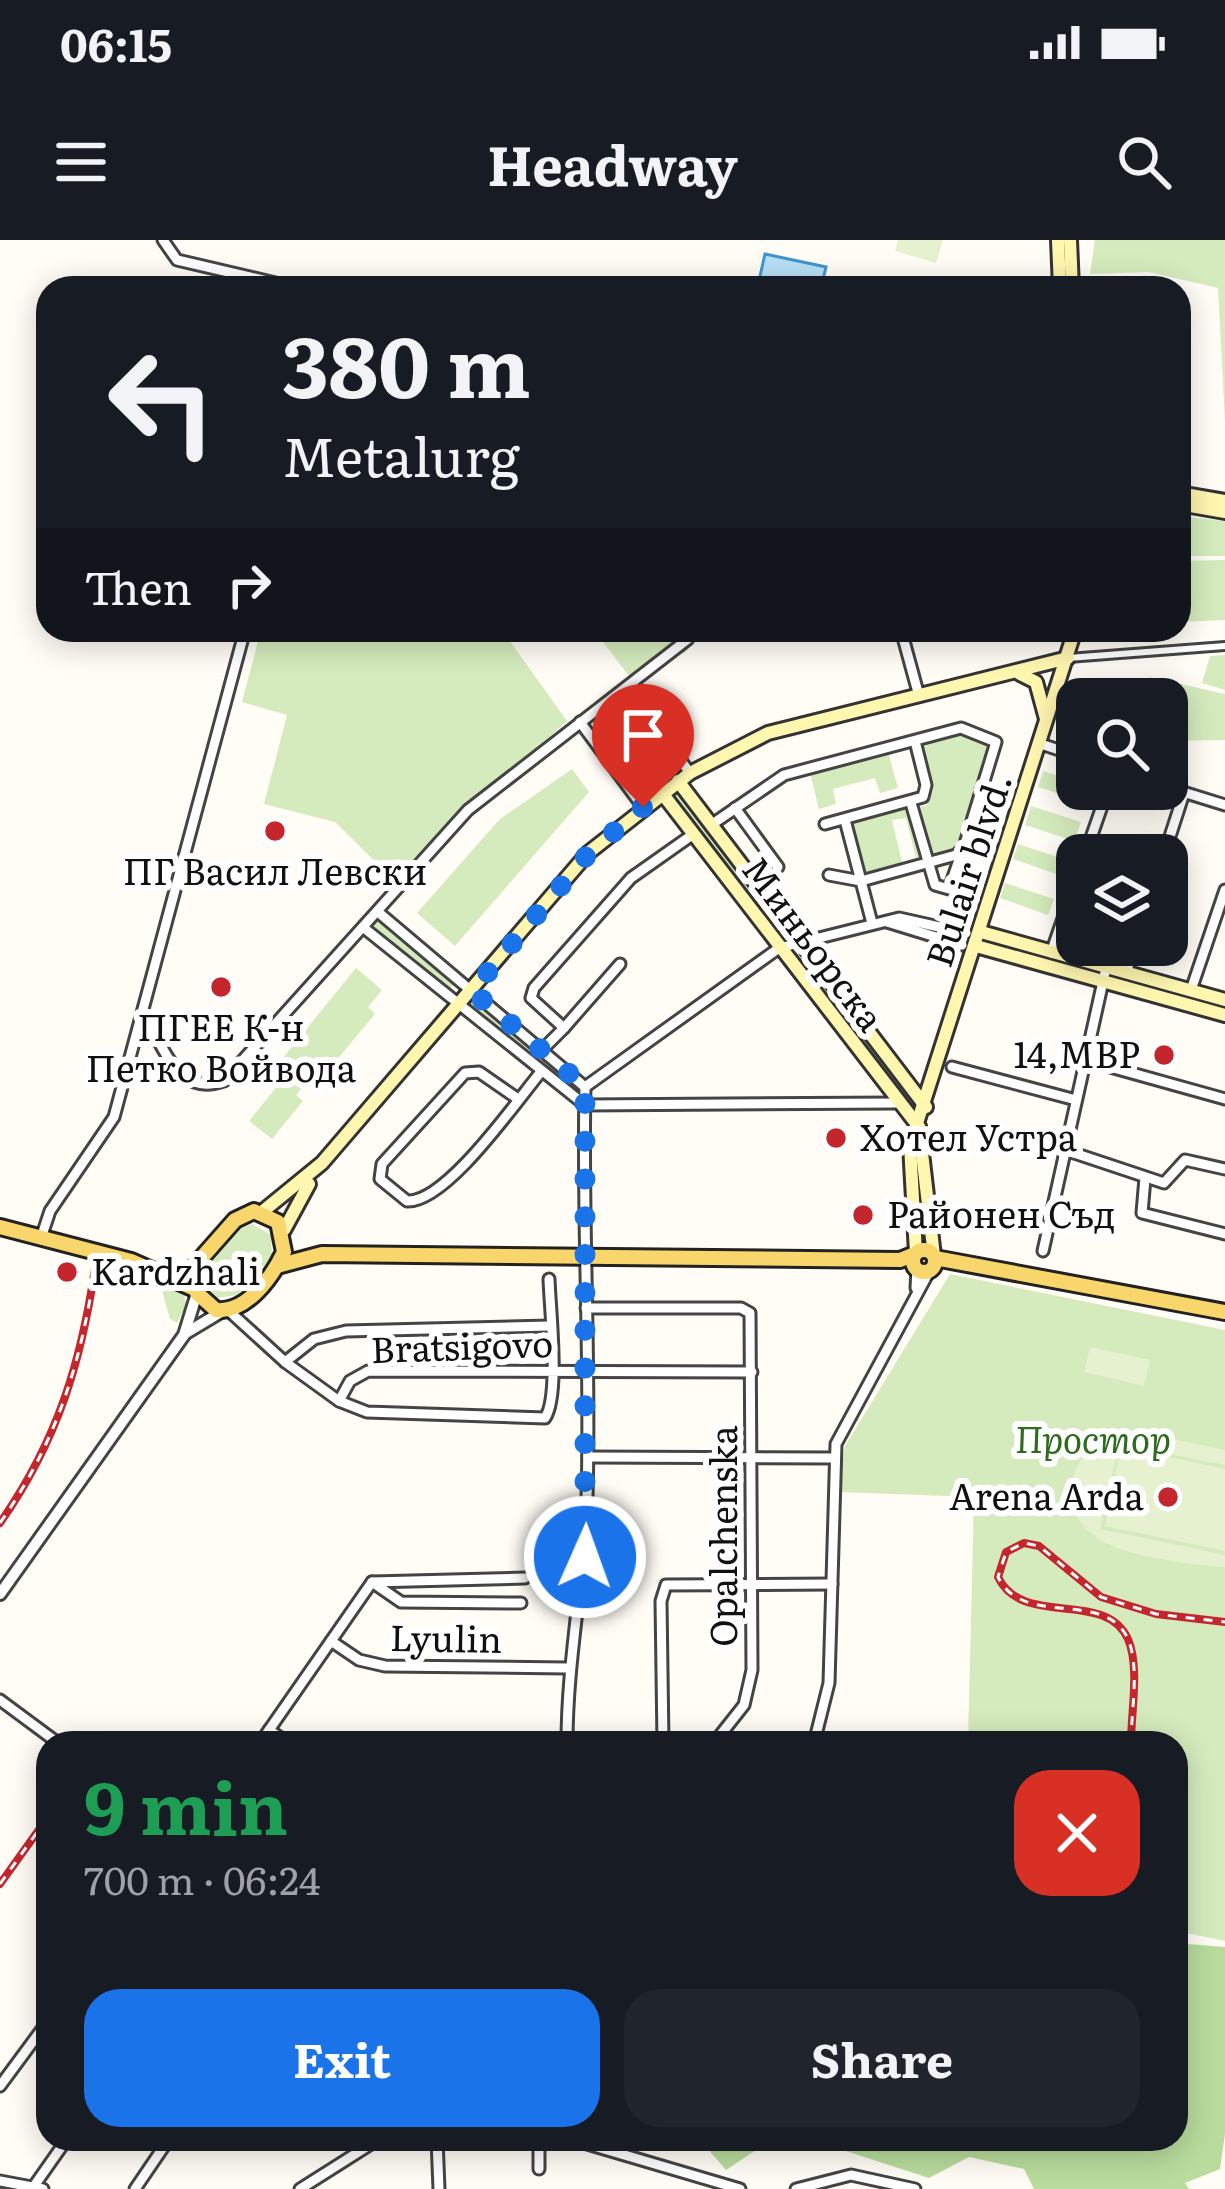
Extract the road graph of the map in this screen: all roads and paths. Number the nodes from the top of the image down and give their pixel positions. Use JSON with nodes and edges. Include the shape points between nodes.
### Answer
{"nodes":[{"id":1,"x":163,"y":240,"type":"edge"},
{"id":2,"x":1058,"y":240,"type":"edge"},
{"id":3,"x":1070,"y":240,"type":"edge"},
{"id":4,"x":246,"y":276,"type":"edge"},
{"id":5,"x":1060,"y":276,"type":"edge"},
{"id":6,"x":1072,"y":276,"type":"edge"},
{"id":7,"x":1191,"y":497,"type":"edge"},
{"id":8,"x":1191,"y":505,"type":"edge"},
{"id":9,"x":1224,"y":507,"type":"edge"},
{"id":10,"x":242,"y":642,"type":"edge"},
{"id":11,"x":684,"y":642,"type":"edge"},
{"id":12,"x":905,"y":642,"type":"edge"},
{"id":13,"x":1072,"y":642,"type":"edge"},
{"id":14,"x":1225,"y":646,"type":"edge"},
{"id":15,"x":1069,"y":658,"type":"junction"},
{"id":16,"x":1012,"y":673,"type":"junction"},
{"id":17,"x":627,"y":687,"type":"junction"},
{"id":18,"x":920,"y":696,"type":"junction"},
{"id":19,"x":580,"y":722,"type":"junction"},
{"id":20,"x":1047,"y":724,"type":"junction"},
{"id":21,"x":915,"y":741,"type":"junction"},
{"id":22,"x":1041,"y":744,"type":"junction"},
{"id":23,"x":1056,"y":749,"type":"edge"},
{"id":24,"x":684,"y":777,"type":"junction"},
{"id":25,"x":662,"y":793,"type":"junction"},
{"id":26,"x":1188,"y":794,"type":"edge"},
{"id":27,"x":910,"y":802,"type":"junction"},
{"id":28,"x":1225,"y":805,"type":"edge"},
{"id":29,"x":643,"y":807,"type":"junction"},
{"id":30,"x":735,"y":808,"type":"junction"},
{"id":31,"x":845,"y":820,"type":"junction"},
{"id":32,"x":826,"y":824,"type":"dead end"},
{"id":33,"x":711,"y":825,"type":"junction"},
{"id":34,"x":692,"y":835,"type":"junction"},
{"id":35,"x":964,"y":847,"type":"junction"},
{"id":36,"x":927,"y":866,"type":"junction"},
{"id":37,"x":778,"y":867,"type":"dead end"},
{"id":38,"x":829,"y":875,"type":"dead end"},
{"id":39,"x":861,"y":880,"type":"junction"},
{"id":40,"x":1225,"y":890,"type":"edge"},
{"id":41,"x":378,"y":912,"type":"junction"},
{"id":42,"x":877,"y":922,"type":"junction"},
{"id":43,"x":364,"y":928,"type":"junction"},
{"id":44,"x":974,"y":932,"type":"junction"},
{"id":45,"x":1056,"y":939,"type":"edge"},
{"id":46,"x":799,"y":940,"type":"junction"},
{"id":47,"x":969,"y":946,"type":"junction"},
{"id":48,"x":779,"y":948,"type":"junction"},
{"id":49,"x":1051,"y":953,"type":"junction"},
{"id":50,"x":620,"y":964,"type":"dead end"},
{"id":51,"x":1128,"y":966,"type":"edge"},
{"id":52,"x":1126,"y":973,"type":"junction"},
{"id":53,"x":1104,"y":974,"type":"junction"},
{"id":54,"x":1191,"y":990,"type":"junction"},
{"id":55,"x":472,"y":991,"type":"junction"},
{"id":56,"x":1225,"y":1000,"type":"edge"},
{"id":57,"x":459,"y":1007,"type":"junction"},
{"id":58,"x":1225,"y":1015,"type":"edge"},
{"id":59,"x":143,"y":1016,"type":"junction"},
{"id":60,"x":564,"y":1028,"type":"junction"},
{"id":61,"x":161,"y":1049,"type":"junction"},
{"id":62,"x":134,"y":1051,"type":"junction"},
{"id":63,"x":541,"y":1051,"type":"junction"},
{"id":64,"x":1085,"y":1060,"type":"junction"},
{"id":65,"x":952,"y":1067,"type":"dead end"},
{"id":66,"x":540,"y":1073,"type":"junction"},
{"id":67,"x":585,"y":1087,"type":"junction"},
{"id":68,"x":518,"y":1099,"type":"junction"},
{"id":69,"x":1225,"y":1099,"type":"edge"},
{"id":70,"x":1076,"y":1100,"type":"junction"},
{"id":71,"x":896,"y":1103,"type":"junction"},
{"id":72,"x":585,"y":1105,"type":"junction"},
{"id":73,"x":926,"y":1107,"type":"junction"},
{"id":74,"x":920,"y":1127,"type":"junction"},
{"id":75,"x":1065,"y":1150,"type":"junction"},
{"id":76,"x":322,"y":1163,"type":"junction"},
{"id":77,"x":1225,"y":1169,"type":"edge"},
{"id":78,"x":1145,"y":1178,"type":"junction"},
{"id":79,"x":262,"y":1212,"type":"junction"},
{"id":80,"x":0,"y":1227,"type":"edge"},
{"id":81,"x":285,"y":1234,"type":"junction"},
{"id":82,"x":1225,"y":1234,"type":"edge"},
{"id":83,"x":41,"y":1238,"type":"junction"},
{"id":84,"x":1043,"y":1250,"type":"dead end"},
{"id":85,"x":322,"y":1254,"type":"junction"},
{"id":86,"x":586,"y":1256,"type":"junction"},
{"id":87,"x":200,"y":1258,"type":"junction"},
{"id":88,"x":131,"y":1261,"type":"junction"},
{"id":89,"x":920,"y":1261,"type":"junction"},
{"id":90,"x":277,"y":1266,"type":"junction"},
{"id":91,"x":549,"y":1279,"type":"dead end"},
{"id":92,"x":196,"y":1291,"type":"junction"},
{"id":93,"x":586,"y":1308,"type":"junction"},
{"id":94,"x":232,"y":1309,"type":"junction"},
{"id":95,"x":1225,"y":1312,"type":"edge"},
{"id":96,"x":550,"y":1325,"type":"junction"},
{"id":97,"x":184,"y":1335,"type":"junction"},
{"id":98,"x":285,"y":1362,"type":"junction"},
{"id":99,"x":551,"y":1371,"type":"junction"},
{"id":100,"x":587,"y":1371,"type":"junction"},
{"id":101,"x":752,"y":1372,"type":"junction"},
{"id":102,"x":343,"y":1403,"type":"junction"},
{"id":103,"x":588,"y":1457,"type":"junction"},
{"id":104,"x":750,"y":1458,"type":"junction"},
{"id":105,"x":832,"y":1458,"type":"junction"},
{"id":106,"x":525,"y":1578,"type":"dead end"},
{"id":107,"x":372,"y":1582,"type":"junction"},
{"id":108,"x":832,"y":1584,"type":"junction"},
{"id":109,"x":751,"y":1585,"type":"junction"},
{"id":110,"x":0,"y":1594,"type":"edge"},
{"id":111,"x":521,"y":1603,"type":"dead end"},
{"id":112,"x":331,"y":1641,"type":"junction"},
{"id":113,"x":567,"y":1668,"type":"junction"},
{"id":114,"x":0,"y":1700,"type":"edge"},
{"id":115,"x":269,"y":1730,"type":"edge"},
{"id":116,"x":42,"y":1731,"type":"edge"},
{"id":117,"x":567,"y":1731,"type":"edge"},
{"id":118,"x":663,"y":1731,"type":"edge"},
{"id":119,"x":725,"y":1731,"type":"edge"},
{"id":120,"x":817,"y":1731,"type":"edge"},
{"id":121,"x":36,"y":2036,"type":"edge"},
{"id":122,"x":0,"y":2086,"type":"edge"},
{"id":123,"x":60,"y":2151,"type":"edge"},
{"id":124,"x":161,"y":2151,"type":"edge"},
{"id":125,"x":360,"y":2151,"type":"edge"},
{"id":126,"x":437,"y":2151,"type":"edge"},
{"id":127,"x":539,"y":2151,"type":"edge"},
{"id":128,"x":611,"y":2151,"type":"edge"},
{"id":129,"x":539,"y":2169,"type":"dead end"},
{"id":130,"x":0,"y":2181,"type":"edge"},
{"id":131,"x":39,"y":2187,"type":"edge"},
{"id":132,"x":135,"y":2189,"type":"edge"},
{"id":133,"x":300,"y":2189,"type":"edge"},
{"id":134,"x":439,"y":2189,"type":"edge"},
{"id":135,"x":740,"y":2189,"type":"edge"},
{"id":136,"x":796,"y":2189,"type":"edge"},
{"id":137,"x":915,"y":2189,"type":"edge"}],
"edges":[{"from":1,"to":4,"type":"street","via":[[177,260]]},
{"from":2,"to":5,"type":"main road"},
{"from":3,"to":6,"type":"main road"},
{"from":7,"to":9,"type":"main road"},
{"from":8,"to":9,"type":"main road"},
{"from":10,"to":59,"type":"street"},
{"from":11,"to":17,"type":"street"},
{"from":12,"to":18,"type":"street"},
{"from":13,"to":15,"type":"main road","name":"Bulair blvd."},
{"from":14,"to":15,"type":"street"},
{"from":15,"to":16,"type":"main road"},
{"from":15,"to":20,"type":"main road","name":"Bulair blvd."},
{"from":16,"to":18,"type":"main road"},
{"from":16,"to":20,"type":"main road","via":[[1036,682]]},
{"from":17,"to":19,"type":"street"},
{"from":17,"to":24,"type":"street"},
{"from":18,"to":24,"type":"main road","via":[[768,733]]},
{"from":19,"to":29,"type":"street"},
{"from":19,"to":41,"type":"street","via":[[468,810]]},
{"from":20,"to":22,"type":"main road","name":"Bulair blvd."},
{"from":21,"to":27,"type":"street","via":[[926,791]]},
{"from":21,"to":30,"type":"street","via":[[784,775]]},
{"from":21,"to":35,"type":"street","via":[[961,728],[997,745]]},
{"from":22,"to":23,"type":"street"},
{"from":22,"to":44,"type":"main road","name":"Bulair blvd."},
{"from":24,"to":25,"type":"main road"},
{"from":24,"to":33,"type":"main road","name":"Миньорска"},
{"from":25,"to":29,"type":"main road"},
{"from":25,"to":34,"type":"main road","name":"Миньорска"},
{"from":26,"to":28,"type":"street"},
{"from":27,"to":31,"type":"street"},
{"from":27,"to":36,"type":"street"},
{"from":29,"to":55,"type":"main road","via":[[588,854]]},
{"from":30,"to":33,"type":"street"},
{"from":30,"to":37,"type":"street"},
{"from":31,"to":32,"type":"street"},
{"from":31,"to":39,"type":"street"},
{"from":33,"to":46,"type":"main road","name":"Миньорска"},
{"from":34,"to":48,"type":"main road","name":"Миньорска"},
{"from":34,"to":60,"type":"street","via":[[631,878],[534,988],[531,998]]},
{"from":35,"to":36,"type":"street"},
{"from":35,"to":36,"type":"street","via":[[949,889],[935,885]]},
{"from":36,"to":39,"type":"street"},
{"from":38,"to":39,"type":"street"},
{"from":39,"to":42,"type":"street"},
{"from":40,"to":54,"type":"street"},
{"from":41,"to":43,"type":"street"},
{"from":41,"to":55,"type":"street"},
{"from":42,"to":44,"type":"street","via":[[908,917]]},
{"from":42,"to":46,"type":"street"},
{"from":42,"to":47,"type":"street"},
{"from":43,"to":57,"type":"street"},
{"from":43,"to":61,"type":"street","via":[[224,1081],[188,1081]]},
{"from":44,"to":47,"type":"main road","name":"Bulair blvd."},
{"from":44,"to":49,"type":"main road"},
{"from":45,"to":49,"type":"street"},
{"from":46,"to":48,"type":"street"},
{"from":46,"to":73,"type":"main road","name":"Миньорска"},
{"from":47,"to":53,"type":"main road"},
{"from":47,"to":73,"type":"main road","name":"Bulair blvd."},
{"from":48,"to":67,"type":"street"},
{"from":48,"to":71,"type":"main road","name":"Миньорска"},
{"from":49,"to":53,"type":"main road"},
{"from":50,"to":60,"type":"street"},
{"from":51,"to":52,"type":"street"},
{"from":52,"to":53,"type":"main road"},
{"from":52,"to":54,"type":"main road"},
{"from":53,"to":58,"type":"main road"},
{"from":53,"to":64,"type":"street"},
{"from":54,"to":56,"type":"main road"},
{"from":55,"to":57,"type":"main road"},
{"from":55,"to":63,"type":"street"},
{"from":57,"to":66,"type":"street"},
{"from":57,"to":76,"type":"main road"},
{"from":59,"to":61,"type":"street"},
{"from":59,"to":62,"type":"street"},
{"from":60,"to":63,"type":"street"},
{"from":61,"to":62,"type":"street"},
{"from":62,"to":83,"type":"street","via":[[115,1117],[50,1211]]},
{"from":63,"to":67,"type":"street"},
{"from":64,"to":69,"type":"street"},
{"from":64,"to":70,"type":"street"},
{"from":65,"to":70,"type":"street"},
{"from":66,"to":68,"type":"street"},
{"from":66,"to":72,"type":"street"},
{"from":67,"to":72,"type":"street"},
{"from":68,"to":68,"type":"street","via":[[423,1199],[406,1201],[380,1179],[382,1164],[465,1073],[479,1072]]},
{"from":70,"to":75,"type":"street"},
{"from":71,"to":72,"type":"street"},
{"from":71,"to":74,"type":"main road","name":"Миньорска"},
{"from":72,"to":86,"type":"street"},
{"from":73,"to":74,"type":"main road","name":"Bulair blvd."},
{"from":74,"to":89,"type":"main road","name":"Bulair blvd."},
{"from":75,"to":78,"type":"street"},
{"from":75,"to":84,"type":"street"},
{"from":76,"to":79,"type":"main road"},
{"from":76,"to":81,"type":"main road"},
{"from":77,"to":78,"type":"street","via":[[1185,1160],[1169,1183]]},
{"from":78,"to":82,"type":"street","via":[[1142,1214]]},
{"from":79,"to":81,"type":"main road"},
{"from":79,"to":87,"type":"main road","via":[[235,1220]]},
{"from":80,"to":83,"type":"main road"},
{"from":81,"to":85,"type":"main road"},
{"from":81,"to":90,"type":"main road"},
{"from":83,"to":88,"type":"main road"},
{"from":85,"to":86,"type":"main road"},
{"from":85,"to":90,"type":"main road"},
{"from":86,"to":89,"type":"main road"},
{"from":86,"to":93,"type":"street"},
{"from":87,"to":88,"type":"main road"},
{"from":87,"to":92,"type":"main road"},
{"from":88,"to":92,"type":"main road"},
{"from":89,"to":95,"type":"main road"},
{"from":89,"to":105,"type":"street","via":[[914,1300],[849,1411]]},
{"from":90,"to":94,"type":"main road"},
{"from":91,"to":96,"type":"street"},
{"from":92,"to":94,"type":"main road","via":[[208,1306]]},
{"from":92,"to":97,"type":"street"},
{"from":93,"to":100,"type":"street"},
{"from":93,"to":101,"type":"street","name":"Opalchenska","via":[[741,1308],[750,1317]]},
{"from":94,"to":97,"type":"street"},
{"from":94,"to":98,"type":"street"},
{"from":96,"to":98,"type":"street","via":[[346,1331],[314,1339]]},
{"from":96,"to":99,"type":"street"},
{"from":97,"to":110,"type":"street"},
{"from":98,"to":102,"type":"street"},
{"from":99,"to":100,"type":"street","name":"Bratsigovo"},
{"from":99,"to":102,"type":"street","name":"Bratsigovo","via":[[368,1371],[350,1381]]},
{"from":99,"to":102,"type":"street","via":[[550,1412],[540,1420],[367,1412]]},
{"from":100,"to":101,"type":"street","name":"Bratsigovo"},
{"from":100,"to":103,"type":"street"},
{"from":101,"to":104,"type":"street","name":"Opalchenska"},
{"from":103,"to":104,"type":"street"},
{"from":103,"to":113,"type":"street","via":[[585,1557]]},
{"from":104,"to":105,"type":"street"},
{"from":104,"to":109,"type":"street","name":"Opalchenska"},
{"from":105,"to":108,"type":"street"},
{"from":106,"to":107,"type":"street"},
{"from":107,"to":111,"type":"street","via":[[401,1602]]},
{"from":107,"to":112,"type":"street"},
{"from":108,"to":109,"type":"street"},
{"from":108,"to":120,"type":"street","via":[[829,1683]]},
{"from":109,"to":118,"type":"street","via":[[666,1585]]},
{"from":109,"to":119,"type":"street","name":"Opalchenska","via":[[749,1687]]},
{"from":112,"to":113,"type":"street","name":"Lyulin","via":[[385,1666]]},
{"from":112,"to":115,"type":"street"},
{"from":113,"to":117,"type":"street"},
{"from":114,"to":116,"type":"street"},
{"from":121,"to":122,"type":"street"},
{"from":123,"to":131,"type":"street"},
{"from":124,"to":132,"type":"street"},
{"from":125,"to":133,"type":"street"},
{"from":126,"to":134,"type":"street"},
{"from":127,"to":129,"type":"street"},
{"from":128,"to":135,"type":"street"},
{"from":130,"to":131,"type":"street"},
{"from":136,"to":137,"type":"street","via":[[851,2175]]}]}
